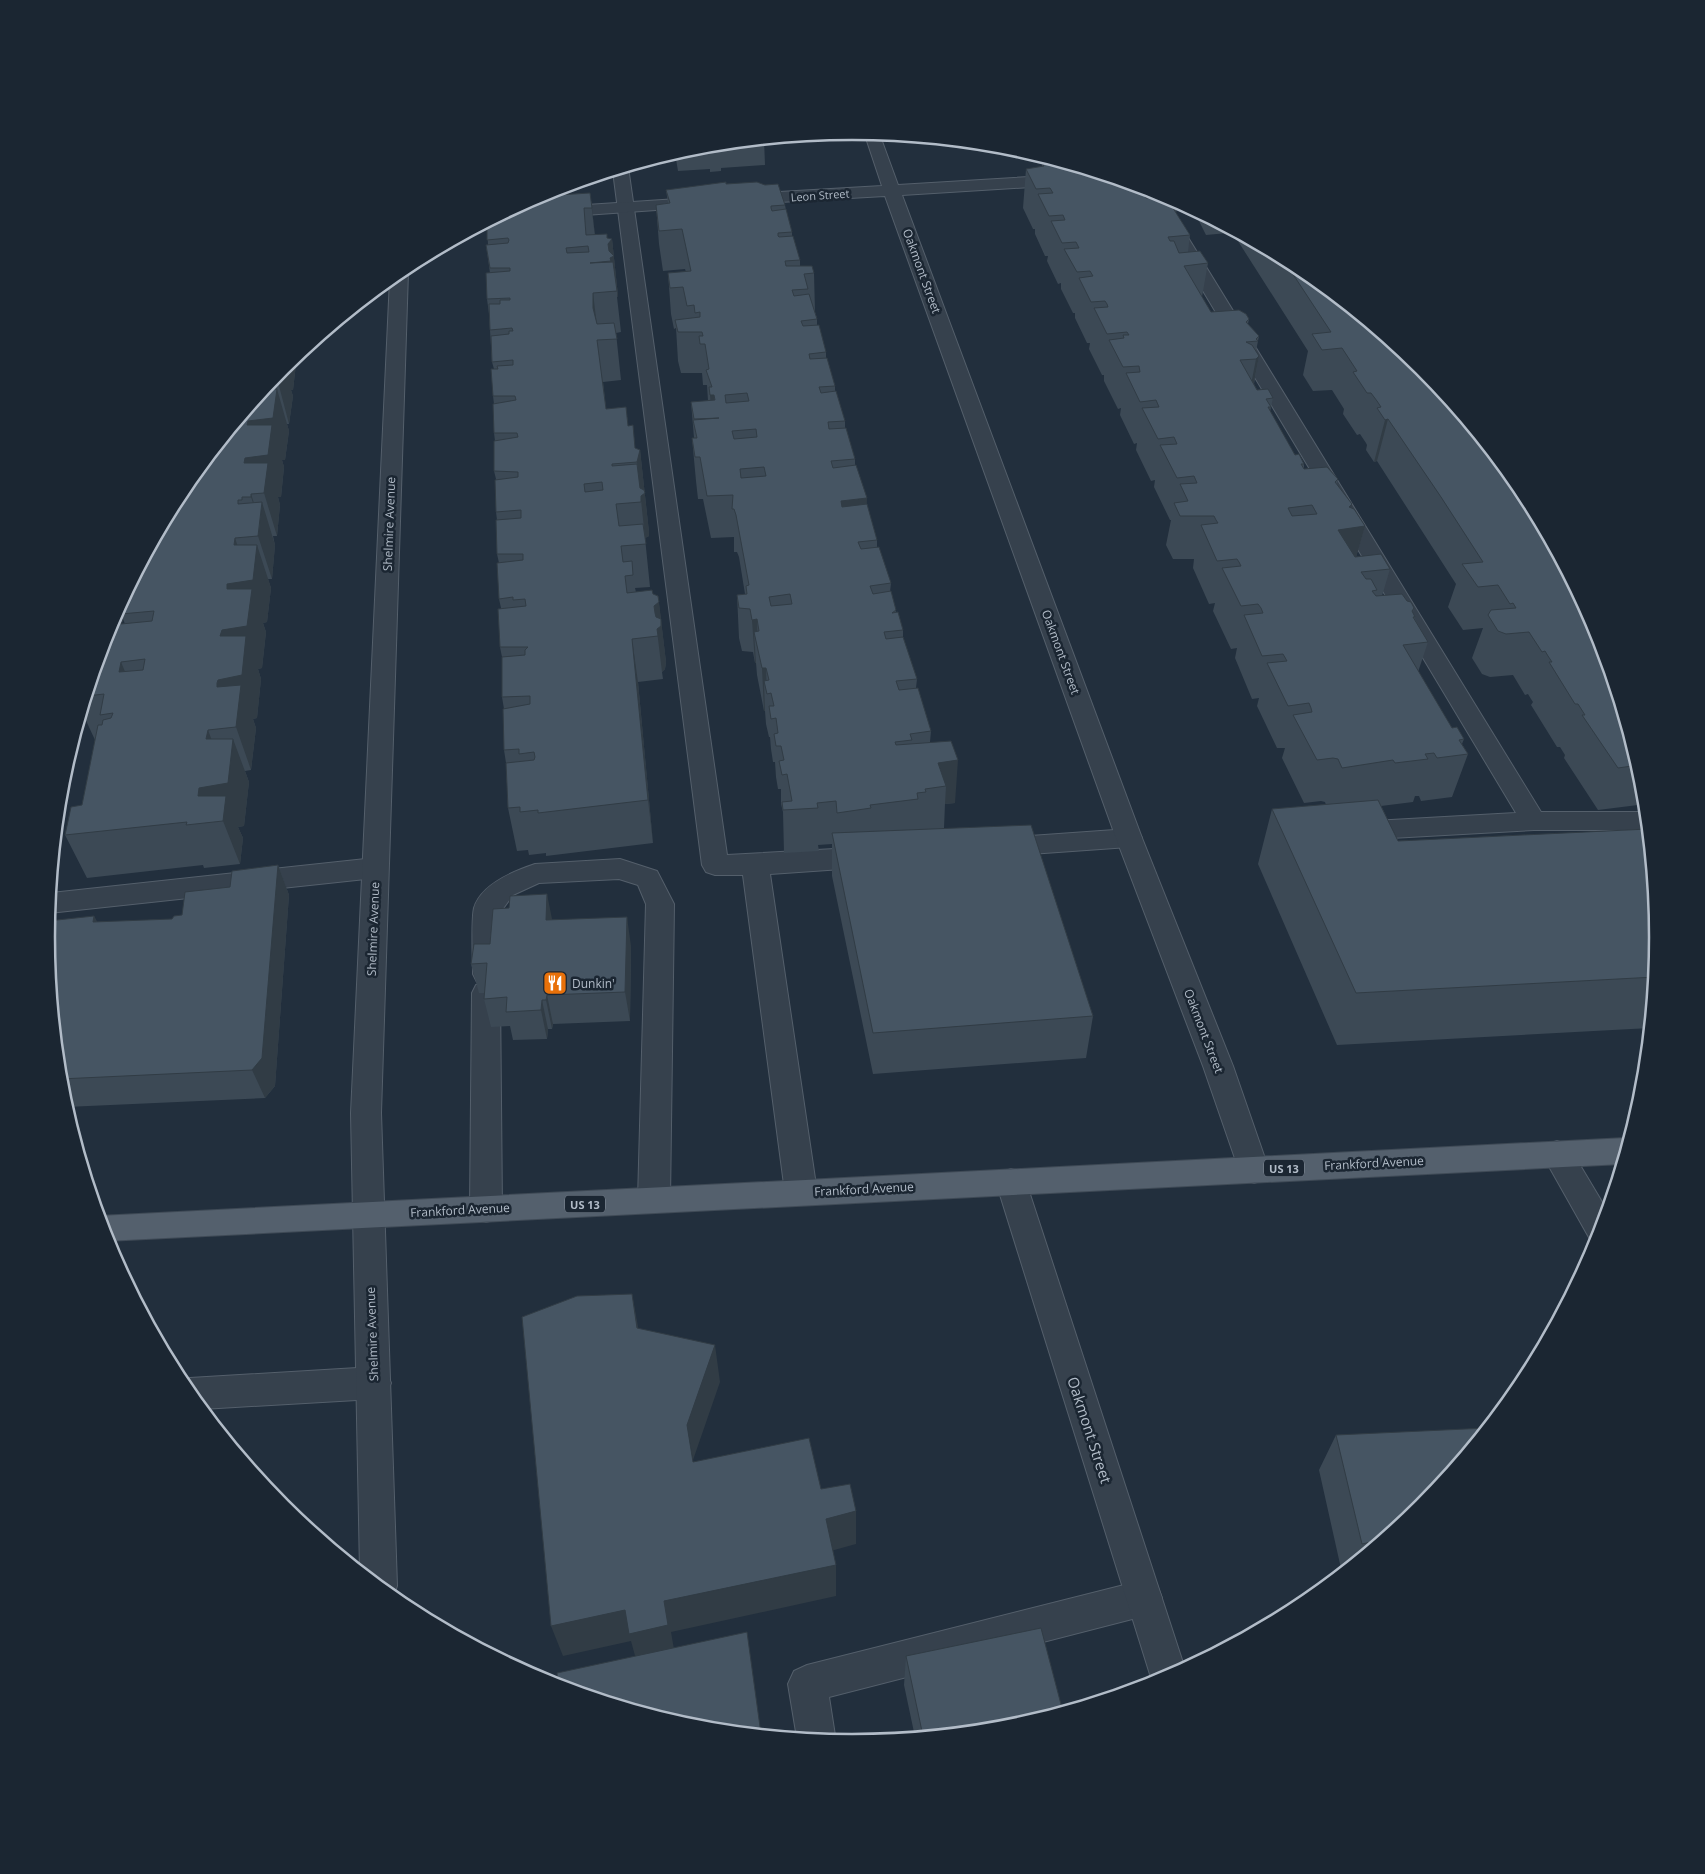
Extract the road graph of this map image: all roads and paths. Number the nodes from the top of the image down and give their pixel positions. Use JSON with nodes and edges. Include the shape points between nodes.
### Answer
{"nodes":[{"id":1,"x":874,"y":140,"type":"edge"},
{"id":2,"x":622,"y":174,"type":"edge"},
{"id":3,"x":1081,"y":179,"type":"edge"},
{"id":4,"x":892,"y":190,"type":"junction"},
{"id":5,"x":1156,"y":199,"type":"edge"},
{"id":6,"x":732,"y":200,"type":"edge"},
{"id":7,"x":713,"y":202,"type":"edge"},
{"id":8,"x":626,"y":207,"type":"junction"},
{"id":9,"x":538,"y":213,"type":"edge"},
{"id":10,"x":398,"y":282,"type":"edge"},
{"id":11,"x":1534,"y":821,"type":"junction"},
{"id":12,"x":1641,"y":821,"type":"edge"},
{"id":13,"x":1350,"y":831,"type":"edge"},
{"id":14,"x":1129,"y":838,"type":"junction"},
{"id":15,"x":981,"y":848,"type":"edge"},
{"id":16,"x":892,"y":855,"type":"edge"},
{"id":17,"x":755,"y":865,"type":"junction"},
{"id":18,"x":375,"y":868,"type":"junction"},
{"id":19,"x":56,"y":902,"type":"edge"},
{"id":20,"x":1621,"y":1151,"type":"edge"},
{"id":21,"x":1557,"y":1154,"type":"junction"},
{"id":22,"x":1254,"y":1170,"type":"junction"},
{"id":23,"x":1011,"y":1182,"type":"junction"},
{"id":24,"x":801,"y":1192,"type":"junction"},
{"id":25,"x":654,"y":1200,"type":"junction"},
{"id":26,"x":486,"y":1209,"type":"junction"},
{"id":27,"x":368,"y":1215,"type":"junction"},
{"id":28,"x":1597,"y":1222,"type":"edge"},
{"id":29,"x":110,"y":1228,"type":"edge"},
{"id":30,"x":374,"y":1383,"type":"junction"},
{"id":31,"x":199,"y":1393,"type":"edge"},
{"id":32,"x":379,"y":1578,"type":"edge"},
{"id":33,"x":1144,"y":1598,"type":"junction"},
{"id":34,"x":1167,"y":1670,"type":"edge"},
{"id":35,"x":816,"y":1733,"type":"edge"}],
"edges":[{"from":1,"to":4,"type":"street","name":"Oakmont Street"},
{"from":2,"to":8,"type":"street"},
{"from":3,"to":4,"type":"street","name":"Leon Street"},
{"from":4,"to":6,"type":"street","name":"Leon Street"},
{"from":4,"to":14,"type":"street","name":"Oakmont Street"},
{"from":5,"to":11,"type":"street"},
{"from":7,"to":8,"type":"street"},
{"from":8,"to":9,"type":"street"},
{"from":8,"to":17,"type":"street","via":[[715,865]]},
{"from":10,"to":18,"type":"street","name":"Shelmire Avenue"},
{"from":11,"to":12,"type":"street"},
{"from":11,"to":13,"type":"street"},
{"from":14,"to":15,"type":"street"},
{"from":14,"to":22,"type":"street","name":"Oakmont Street","via":[[1212,1051]]},
{"from":16,"to":17,"type":"street"},
{"from":17,"to":24,"type":"street"},
{"from":18,"to":19,"type":"street"},
{"from":18,"to":27,"type":"street","name":"Shelmire Avenue","via":[[366,1113]]},
{"from":20,"to":21,"type":"main road","name":"Frankford Avenue","number":"US 13"},
{"from":21,"to":22,"type":"main road","name":"Frankford Avenue","number":"US 13"},
{"from":21,"to":28,"type":"street"},
{"from":22,"to":23,"type":"main road","name":"Frankford Avenue","number":"US 13"},
{"from":23,"to":24,"type":"main road","name":"Frankford Avenue","number":"US 13"},
{"from":23,"to":33,"type":"street","name":"Oakmont Street"},
{"from":24,"to":25,"type":"main road","name":"Frankford Avenue","number":"US 13"},
{"from":25,"to":26,"type":"main road","name":"Frankford Avenue","number":"US 13"},
{"from":25,"to":26,"type":"street","via":[[660,904],[648,878],[620,869],[535,874],[504,888],[488,908]]},
{"from":26,"to":27,"type":"main road","name":"Frankford Avenue","number":"US 13"},
{"from":27,"to":29,"type":"main road","name":"Frankford Avenue","number":"US 13"},
{"from":27,"to":30,"type":"street","name":"Shelmire Avenue"},
{"from":30,"to":31,"type":"street"},
{"from":30,"to":32,"type":"street","name":"Shelmire Avenue"},
{"from":33,"to":34,"type":"street","name":"Oakmont Street"},
{"from":33,"to":35,"type":"street","via":[[808,1684]]}]}
